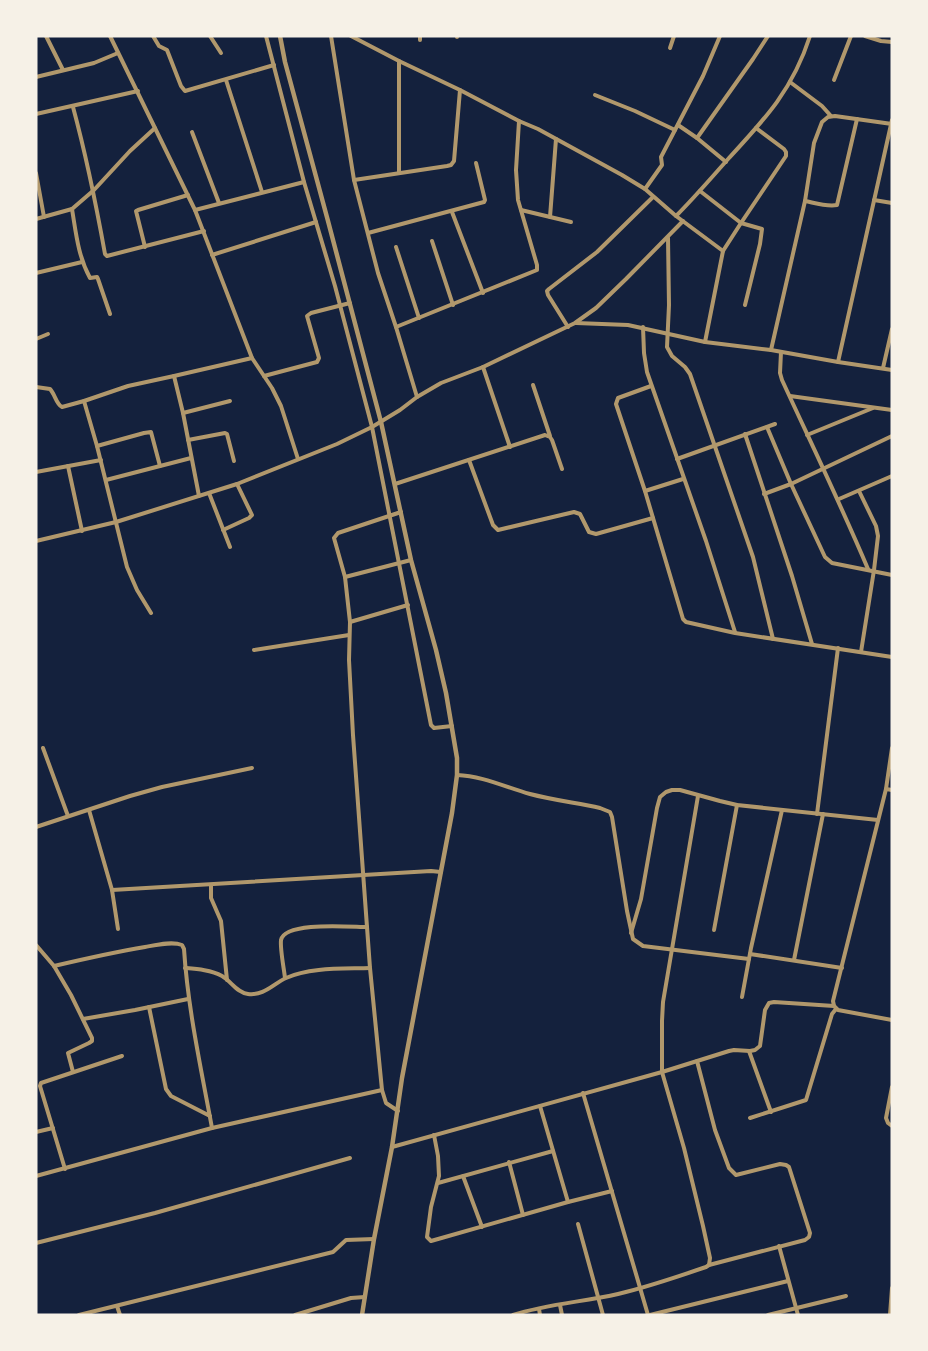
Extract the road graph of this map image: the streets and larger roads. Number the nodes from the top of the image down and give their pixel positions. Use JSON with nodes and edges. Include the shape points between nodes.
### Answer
{"nodes":[{"id":1,"x":46,"y":36,"type":"edge"},
{"id":2,"x":110,"y":36,"type":"edge"},
{"id":3,"x":153,"y":36,"type":"edge"},
{"id":4,"x":210,"y":36,"type":"edge"},
{"id":5,"x":266,"y":36,"type":"edge"},
{"id":6,"x":280,"y":36,"type":"edge"},
{"id":7,"x":332,"y":36,"type":"edge"},
{"id":8,"x":351,"y":36,"type":"edge"},
{"id":9,"x":674,"y":36,"type":"edge"},
{"id":10,"x":720,"y":36,"type":"edge"},
{"id":11,"x":768,"y":36,"type":"edge"},
{"id":12,"x":810,"y":36,"type":"edge"},
{"id":13,"x":851,"y":36,"type":"edge"},
{"id":14,"x":865,"y":36,"type":"edge"},
{"id":15,"x":360,"y":38,"type":"edge"},
{"id":16,"x":892,"y":42,"type":"edge"},
{"id":17,"x":670,"y":48,"type":"dead end"},
{"id":18,"x":118,"y":53,"type":"junction"},
{"id":19,"x":222,"y":53,"type":"dead end"},
{"id":20,"x":399,"y":61,"type":"junction"},
{"id":21,"x":274,"y":65,"type":"junction"},
{"id":22,"x":63,"y":70,"type":"junction"},
{"id":23,"x":36,"y":77,"type":"edge"},
{"id":24,"x":226,"y":80,"type":"junction"},
{"id":25,"x":834,"y":80,"type":"dead end"},
{"id":26,"x":790,"y":82,"type":"junction"},
{"id":27,"x":460,"y":90,"type":"junction"},
{"id":28,"x":138,"y":91,"type":"junction"},
{"id":29,"x":595,"y":95,"type":"dead end"},
{"id":30,"x":73,"y":107,"type":"junction"},
{"id":31,"x":36,"y":114,"type":"edge"},
{"id":32,"x":831,"y":116,"type":"junction"},
{"id":33,"x":857,"y":119,"type":"junction"},
{"id":34,"x":519,"y":121,"type":"junction"},
{"id":35,"x":892,"y":123,"type":"edge"},
{"id":36,"x":678,"y":125,"type":"junction"},
{"id":37,"x":154,"y":129,"type":"junction"},
{"id":38,"x":756,"y":129,"type":"junction"},
{"id":39,"x":675,"y":130,"type":"junction"},
{"id":40,"x":192,"y":132,"type":"dead end"},
{"id":41,"x":697,"y":138,"type":"junction"},
{"id":42,"x":556,"y":139,"type":"junction"},
{"id":43,"x":726,"y":162,"type":"junction"},
{"id":44,"x":476,"y":163,"type":"dead end"},
{"id":45,"x":36,"y":173,"type":"edge"},
{"id":46,"x":399,"y":173,"type":"junction"},
{"id":47,"x":354,"y":180,"type":"junction"},
{"id":48,"x":304,"y":182,"type":"junction"},
{"id":49,"x":645,"y":189,"type":"junction"},
{"id":50,"x":94,"y":190,"type":"junction"},
{"id":51,"x":700,"y":191,"type":"junction"},
{"id":52,"x":262,"y":192,"type":"junction"},
{"id":53,"x":188,"y":195,"type":"junction"},
{"id":54,"x":653,"y":197,"type":"junction"},
{"id":55,"x":874,"y":200,"type":"junction"},
{"id":56,"x":805,"y":201,"type":"junction"},
{"id":57,"x":219,"y":203,"type":"junction"},
{"id":58,"x":892,"y":203,"type":"edge"},
{"id":59,"x":72,"y":209,"type":"junction"},
{"id":60,"x":195,"y":210,"type":"junction"},
{"id":61,"x":520,"y":210,"type":"junction"},
{"id":62,"x":452,"y":212,"type":"junction"},
{"id":63,"x":676,"y":216,"type":"junction"},
{"id":64,"x":44,"y":217,"type":"junction"},
{"id":65,"x":550,"y":217,"type":"junction"},
{"id":66,"x":36,"y":219,"type":"edge"},
{"id":67,"x":683,"y":221,"type":"junction"},
{"id":68,"x":316,"y":222,"type":"junction"},
{"id":69,"x":571,"y":222,"type":"dead end"},
{"id":70,"x":741,"y":222,"type":"junction"},
{"id":71,"x":204,"y":231,"type":"junction"},
{"id":72,"x":368,"y":233,"type":"junction"},
{"id":73,"x":668,"y":237,"type":"junction"},
{"id":74,"x":432,"y":241,"type":"dead end"},
{"id":75,"x":145,"y":247,"type":"junction"},
{"id":76,"x":396,"y":247,"type":"dead end"},
{"id":77,"x":723,"y":251,"type":"junction"},
{"id":78,"x":213,"y":255,"type":"junction"},
{"id":79,"x":82,"y":262,"type":"junction"},
{"id":80,"x":36,"y":273,"type":"edge"},
{"id":81,"x":483,"y":293,"type":"junction"},
{"id":82,"x":345,"y":304,"type":"junction"},
{"id":83,"x":453,"y":305,"type":"junction"},
{"id":84,"x":745,"y":305,"type":"dead end"},
{"id":85,"x":110,"y":314,"type":"dead end"},
{"id":86,"x":419,"y":318,"type":"junction"},
{"id":87,"x":575,"y":323,"type":"junction"},
{"id":88,"x":396,"y":327,"type":"junction"},
{"id":89,"x":568,"y":327,"type":"junction"},
{"id":90,"x":644,"y":327,"type":"junction"},
{"id":91,"x":892,"y":328,"type":"edge"},
{"id":92,"x":48,"y":334,"type":"dead end"},
{"id":93,"x":668,"y":334,"type":"junction"},
{"id":94,"x":36,"y":339,"type":"edge"},
{"id":95,"x":705,"y":342,"type":"junction"},
{"id":96,"x":771,"y":350,"type":"junction"},
{"id":97,"x":781,"y":352,"type":"junction"},
{"id":98,"x":252,"y":358,"type":"junction"},
{"id":99,"x":838,"y":362,"type":"junction"},
{"id":100,"x":483,"y":367,"type":"junction"},
{"id":101,"x":883,"y":369,"type":"junction"},
{"id":102,"x":892,"y":370,"type":"edge"},
{"id":103,"x":174,"y":376,"type":"junction"},
{"id":104,"x":264,"y":376,"type":"junction"},
{"id":105,"x":533,"y":385,"type":"dead end"},
{"id":106,"x":651,"y":386,"type":"junction"},
{"id":107,"x":36,"y":387,"type":"edge"},
{"id":108,"x":789,"y":396,"type":"junction"},
{"id":109,"x":417,"y":397,"type":"junction"},
{"id":110,"x":230,"y":401,"type":"dead end"},
{"id":111,"x":84,"y":402,"type":"junction"},
{"id":112,"x":875,"y":407,"type":"junction"},
{"id":113,"x":892,"y":410,"type":"edge"},
{"id":114,"x":183,"y":413,"type":"junction"},
{"id":115,"x":376,"y":424,"type":"junction"},
{"id":116,"x":775,"y":424,"type":"dead end"},
{"id":117,"x":767,"y":427,"type":"junction"},
{"id":118,"x":744,"y":434,"type":"junction"},
{"id":119,"x":807,"y":435,"type":"junction"},
{"id":120,"x":892,"y":436,"type":"edge"},
{"id":121,"x":550,"y":437,"type":"junction"},
{"id":122,"x":188,"y":440,"type":"junction"},
{"id":123,"x":98,"y":446,"type":"junction"},
{"id":124,"x":714,"y":446,"type":"junction"},
{"id":125,"x":510,"y":447,"type":"junction"},
{"id":126,"x":191,"y":458,"type":"junction"},
{"id":127,"x":298,"y":459,"type":"junction"},
{"id":128,"x":677,"y":459,"type":"junction"},
{"id":129,"x":101,"y":460,"type":"junction"},
{"id":130,"x":469,"y":460,"type":"junction"},
{"id":131,"x":234,"y":461,"type":"dead end"},
{"id":132,"x":68,"y":466,"type":"junction"},
{"id":133,"x":160,"y":466,"type":"junction"},
{"id":134,"x":562,"y":469,"type":"dead end"},
{"id":135,"x":823,"y":469,"type":"junction"},
{"id":136,"x":36,"y":472,"type":"edge"},
{"id":137,"x":892,"y":476,"type":"edge"},
{"id":138,"x":683,"y":479,"type":"junction"},
{"id":139,"x":106,"y":480,"type":"junction"},
{"id":140,"x":237,"y":484,"type":"junction"},
{"id":141,"x":395,"y":484,"type":"junction"},
{"id":142,"x":791,"y":484,"type":"junction"},
{"id":143,"x":645,"y":491,"type":"junction"},
{"id":144,"x":859,"y":491,"type":"junction"},
{"id":145,"x":209,"y":493,"type":"junction"},
{"id":146,"x":764,"y":494,"type":"junction"},
{"id":147,"x":199,"y":496,"type":"junction"},
{"id":148,"x":839,"y":499,"type":"junction"},
{"id":149,"x":395,"y":514,"type":"junction"},
{"id":150,"x":653,"y":519,"type":"junction"},
{"id":151,"x":116,"y":522,"type":"junction"},
{"id":152,"x":223,"y":530,"type":"junction"},
{"id":153,"x":82,"y":531,"type":"junction"},
{"id":154,"x":36,"y":541,"type":"edge"},
{"id":155,"x":230,"y":547,"type":"dead end"},
{"id":156,"x":405,"y":561,"type":"junction"},
{"id":157,"x":868,"y":569,"type":"junction"},
{"id":158,"x":874,"y":570,"type":"junction"},
{"id":159,"x":892,"y":575,"type":"edge"},
{"id":160,"x":345,"y":577,"type":"junction"},
{"id":161,"x":408,"y":605,"type":"junction"},
{"id":162,"x":151,"y":612,"type":"dead end"},
{"id":163,"x":350,"y":622,"type":"junction"},
{"id":164,"x":735,"y":633,"type":"junction"},
{"id":165,"x":349,"y":635,"type":"junction"},
{"id":166,"x":773,"y":639,"type":"junction"},
{"id":167,"x":812,"y":644,"type":"junction"},
{"id":168,"x":838,"y":648,"type":"junction"},
{"id":169,"x":254,"y":650,"type":"dead end"},
{"id":170,"x":861,"y":653,"type":"junction"},
{"id":171,"x":892,"y":657,"type":"edge"},
{"id":172,"x":452,"y":726,"type":"junction"},
{"id":173,"x":43,"y":748,"type":"dead end"},
{"id":174,"x":892,"y":748,"type":"edge"},
{"id":175,"x":252,"y":768,"type":"dead end"},
{"id":176,"x":457,"y":775,"type":"junction"},
{"id":177,"x":886,"y":789,"type":"junction"},
{"id":178,"x":892,"y":790,"type":"edge"},
{"id":179,"x":698,"y":796,"type":"junction"},
{"id":180,"x":737,"y":805,"type":"junction"},
{"id":181,"x":89,"y":810,"type":"junction"},
{"id":182,"x":782,"y":810,"type":"junction"},
{"id":183,"x":817,"y":814,"type":"junction"},
{"id":184,"x":823,"y":814,"type":"junction"},
{"id":185,"x":68,"y":816,"type":"junction"},
{"id":186,"x":878,"y":820,"type":"junction"},
{"id":187,"x":36,"y":825,"type":"edge"},
{"id":188,"x":436,"y":871,"type":"junction"},
{"id":189,"x":362,"y":875,"type":"junction"},
{"id":190,"x":211,"y":885,"type":"junction"},
{"id":191,"x":112,"y":890,"type":"junction"},
{"id":192,"x":367,"y":927,"type":"junction"},
{"id":193,"x":118,"y":929,"type":"dead end"},
{"id":194,"x":714,"y":930,"type":"dead end"},
{"id":195,"x":631,"y":934,"type":"junction"},
{"id":196,"x":37,"y":949,"type":"edge"},
{"id":197,"x":672,"y":950,"type":"junction"},
{"id":198,"x":749,"y":956,"type":"junction"},
{"id":199,"x":794,"y":960,"type":"junction"},
{"id":200,"x":54,"y":966,"type":"junction"},
{"id":201,"x":185,"y":968,"type":"junction"},
{"id":202,"x":370,"y":968,"type":"junction"},
{"id":203,"x":842,"y":968,"type":"junction"},
{"id":204,"x":285,"y":978,"type":"junction"},
{"id":205,"x":227,"y":980,"type":"junction"},
{"id":206,"x":742,"y":997,"type":"dead end"},
{"id":207,"x":188,"y":999,"type":"junction"},
{"id":208,"x":149,"y":1007,"type":"junction"},
{"id":209,"x":835,"y":1007,"type":"junction"},
{"id":210,"x":83,"y":1019,"type":"junction"},
{"id":211,"x":892,"y":1020,"type":"edge"},
{"id":212,"x":749,"y":1051,"type":"junction"},
{"id":213,"x":122,"y":1056,"type":"dead end"},
{"id":214,"x":698,"y":1061,"type":"junction"},
{"id":215,"x":73,"y":1072,"type":"junction"},
{"id":216,"x":662,"y":1072,"type":"junction"},
{"id":217,"x":892,"y":1087,"type":"edge"},
{"id":218,"x":382,"y":1090,"type":"junction"},
{"id":219,"x":43,"y":1093,"type":"junction"},
{"id":220,"x":583,"y":1093,"type":"junction"},
{"id":221,"x":36,"y":1095,"type":"edge"},
{"id":222,"x":540,"y":1106,"type":"junction"},
{"id":223,"x":393,"y":1109,"type":"junction"},
{"id":224,"x":771,"y":1112,"type":"junction"},
{"id":225,"x":210,"y":1116,"type":"junction"},
{"id":226,"x":750,"y":1118,"type":"dead end"},
{"id":227,"x":892,"y":1126,"type":"edge"},
{"id":228,"x":53,"y":1128,"type":"junction"},
{"id":229,"x":213,"y":1128,"type":"junction"},
{"id":230,"x":36,"y":1132,"type":"edge"},
{"id":231,"x":434,"y":1136,"type":"junction"},
{"id":232,"x":392,"y":1147,"type":"junction"},
{"id":233,"x":553,"y":1151,"type":"junction"},
{"id":234,"x":350,"y":1158,"type":"dead end"},
{"id":235,"x":509,"y":1162,"type":"junction"},
{"id":236,"x":65,"y":1169,"type":"junction"},
{"id":237,"x":36,"y":1176,"type":"edge"},
{"id":238,"x":463,"y":1176,"type":"junction"},
{"id":239,"x":437,"y":1183,"type":"junction"},
{"id":240,"x":612,"y":1191,"type":"junction"},
{"id":241,"x":568,"y":1202,"type":"junction"},
{"id":242,"x":523,"y":1215,"type":"junction"},
{"id":243,"x":578,"y":1224,"type":"dead end"},
{"id":244,"x":482,"y":1227,"type":"junction"},
{"id":245,"x":374,"y":1239,"type":"junction"},
{"id":246,"x":36,"y":1243,"type":"edge"},
{"id":247,"x":779,"y":1246,"type":"junction"},
{"id":248,"x":709,"y":1264,"type":"junction"},
{"id":249,"x":788,"y":1281,"type":"junction"},
{"id":250,"x":640,"y":1288,"type":"junction"},
{"id":251,"x":892,"y":1288,"type":"edge"},
{"id":252,"x":846,"y":1296,"type":"dead end"},
{"id":253,"x":362,"y":1297,"type":"junction"},
{"id":254,"x":598,"y":1298,"type":"junction"},
{"id":255,"x":560,"y":1305,"type":"junction"},
{"id":256,"x":117,"y":1306,"type":"junction"},
{"id":257,"x":796,"y":1308,"type":"junction"},
{"id":258,"x":539,"y":1309,"type":"junction"},
{"id":259,"x":79,"y":1315,"type":"edge"},
{"id":260,"x":120,"y":1315,"type":"edge"},
{"id":261,"x":295,"y":1315,"type":"edge"},
{"id":262,"x":362,"y":1315,"type":"edge"},
{"id":263,"x":514,"y":1315,"type":"edge"},
{"id":264,"x":540,"y":1315,"type":"edge"},
{"id":265,"x":562,"y":1315,"type":"edge"},
{"id":266,"x":603,"y":1315,"type":"edge"},
{"id":267,"x":649,"y":1315,"type":"edge"},
{"id":268,"x":768,"y":1315,"type":"edge"},
{"id":269,"x":798,"y":1315,"type":"edge"},
{"id":270,"x":890,"y":1315,"type":"edge"}],
"edges":[{"from":1,"to":22,"type":"street"},
{"from":2,"to":18,"type":"street"},
{"from":3,"to":24,"type":"street","via":[[167,51],[185,91]]},
{"from":4,"to":19,"type":"street"},
{"from":5,"to":21,"type":"street"},
{"from":6,"to":82,"type":"street"},
{"from":7,"to":47,"type":"street"},
{"from":8,"to":15,"type":"street"},
{"from":9,"to":17,"type":"street"},
{"from":10,"to":36,"type":"street"},
{"from":11,"to":41,"type":"street"},
{"from":12,"to":26,"type":"street"},
{"from":13,"to":25,"type":"street"},
{"from":14,"to":16,"type":"street"},
{"from":15,"to":20,"type":"street"},
{"from":18,"to":22,"type":"street"},
{"from":18,"to":28,"type":"street"},
{"from":20,"to":27,"type":"street"},
{"from":20,"to":46,"type":"street"},
{"from":21,"to":24,"type":"street"},
{"from":21,"to":48,"type":"street"},
{"from":22,"to":23,"type":"street"},
{"from":24,"to":52,"type":"street"},
{"from":26,"to":32,"type":"street"},
{"from":26,"to":38,"type":"street"},
{"from":27,"to":34,"type":"street"},
{"from":27,"to":46,"type":"street","via":[[453,164]]},
{"from":28,"to":30,"type":"street"},
{"from":28,"to":37,"type":"street"},
{"from":29,"to":39,"type":"street"},
{"from":30,"to":31,"type":"street"},
{"from":30,"to":50,"type":"street"},
{"from":32,"to":33,"type":"street"},
{"from":32,"to":56,"type":"street","via":[[822,122],[814,143]]},
{"from":33,"to":35,"type":"street"},
{"from":33,"to":56,"type":"street","via":[[837,205]]},
{"from":34,"to":42,"type":"street"},
{"from":34,"to":61,"type":"street","via":[[516,180]]},
{"from":35,"to":55,"type":"street"},
{"from":36,"to":39,"type":"street"},
{"from":36,"to":41,"type":"street"},
{"from":37,"to":50,"type":"street"},
{"from":37,"to":53,"type":"street"},
{"from":38,"to":43,"type":"street"},
{"from":38,"to":70,"type":"street","via":[[784,149],[786,156]]},
{"from":39,"to":49,"type":"street","via":[[660,157],[662,165]]},
{"from":40,"to":57,"type":"street"},
{"from":41,"to":43,"type":"street"},
{"from":42,"to":49,"type":"street"},
{"from":42,"to":65,"type":"street"},
{"from":43,"to":51,"type":"street"},
{"from":44,"to":62,"type":"street","via":[[485,200]]},
{"from":45,"to":64,"type":"street"},
{"from":46,"to":47,"type":"street"},
{"from":47,"to":72,"type":"street"},
{"from":48,"to":52,"type":"street"},
{"from":48,"to":68,"type":"street"},
{"from":49,"to":54,"type":"street"},
{"from":50,"to":59,"type":"street"},
{"from":50,"to":75,"type":"street","via":[[105,254]]},
{"from":51,"to":63,"type":"street"},
{"from":51,"to":70,"type":"street"},
{"from":52,"to":57,"type":"street"},
{"from":53,"to":60,"type":"street"},
{"from":53,"to":75,"type":"street","via":[[136,211]]},
{"from":54,"to":63,"type":"street"},
{"from":54,"to":89,"type":"street","via":[[597,252],[547,291]]},
{"from":55,"to":58,"type":"street"},
{"from":55,"to":99,"type":"street"},
{"from":56,"to":96,"type":"street"},
{"from":57,"to":60,"type":"street"},
{"from":59,"to":64,"type":"street"},
{"from":59,"to":79,"type":"street"},
{"from":60,"to":71,"type":"street"},
{"from":61,"to":65,"type":"street"},
{"from":61,"to":81,"type":"street","via":[[538,268]]},
{"from":62,"to":72,"type":"street"},
{"from":62,"to":81,"type":"street"},
{"from":63,"to":67,"type":"street"},
{"from":64,"to":66,"type":"street"},
{"from":65,"to":69,"type":"street"},
{"from":67,"to":73,"type":"street"},
{"from":67,"to":77,"type":"street"},
{"from":68,"to":78,"type":"street"},
{"from":68,"to":82,"type":"street"},
{"from":70,"to":77,"type":"street"},
{"from":70,"to":84,"type":"street","via":[[760,227],[762,232]]},
{"from":71,"to":75,"type":"street"},
{"from":71,"to":78,"type":"street"},
{"from":72,"to":88,"type":"street"},
{"from":73,"to":87,"type":"street","via":[[596,308]]},
{"from":73,"to":93,"type":"street"},
{"from":74,"to":83,"type":"street"},
{"from":76,"to":86,"type":"street"},
{"from":77,"to":95,"type":"street"},
{"from":78,"to":98,"type":"street"},
{"from":79,"to":80,"type":"street"},
{"from":79,"to":85,"type":"street","via":[[90,278],[98,279]]},
{"from":81,"to":83,"type":"street"},
{"from":82,"to":104,"type":"street","via":[[307,316],[317,362]]},
{"from":82,"to":115,"type":"street"},
{"from":82,"to":115,"type":"street"},
{"from":83,"to":86,"type":"street"},
{"from":86,"to":88,"type":"street"},
{"from":87,"to":89,"type":"street"},
{"from":87,"to":90,"type":"street"},
{"from":88,"to":109,"type":"street"},
{"from":89,"to":100,"type":"street"},
{"from":90,"to":93,"type":"street"},
{"from":90,"to":106,"type":"street","via":[[644,354]]},
{"from":91,"to":101,"type":"street"},
{"from":92,"to":94,"type":"street"},
{"from":93,"to":95,"type":"street"},
{"from":93,"to":124,"type":"street","via":[[669,352],[690,374]]},
{"from":95,"to":96,"type":"street"},
{"from":96,"to":97,"type":"street"},
{"from":97,"to":99,"type":"street"},
{"from":97,"to":108,"type":"street","via":[[780,373]]},
{"from":98,"to":103,"type":"street"},
{"from":98,"to":104,"type":"street"},
{"from":99,"to":101,"type":"street"},
{"from":100,"to":109,"type":"street"},
{"from":100,"to":125,"type":"street"},
{"from":101,"to":102,"type":"street"},
{"from":103,"to":111,"type":"street","via":[[128,386]]},
{"from":103,"to":114,"type":"street"},
{"from":104,"to":127,"type":"street","via":[[281,405]]},
{"from":105,"to":121,"type":"street"},
{"from":106,"to":128,"type":"street"},
{"from":106,"to":143,"type":"street","via":[[616,401]]},
{"from":107,"to":111,"type":"street","via":[[50,388],[60,407]]},
{"from":108,"to":112,"type":"street"},
{"from":108,"to":119,"type":"street"},
{"from":109,"to":115,"type":"street"},
{"from":110,"to":114,"type":"street"},
{"from":111,"to":123,"type":"street"},
{"from":112,"to":113,"type":"street"},
{"from":112,"to":119,"type":"street"},
{"from":114,"to":122,"type":"street"},
{"from":115,"to":127,"type":"street"},
{"from":115,"to":141,"type":"street"},
{"from":115,"to":149,"type":"street"},
{"from":116,"to":117,"type":"street"},
{"from":117,"to":118,"type":"street"},
{"from":117,"to":142,"type":"street"},
{"from":118,"to":124,"type":"street"},
{"from":118,"to":146,"type":"street"},
{"from":119,"to":135,"type":"street"},
{"from":120,"to":135,"type":"street"},
{"from":121,"to":125,"type":"street","via":[[545,435]]},
{"from":121,"to":134,"type":"street"},
{"from":122,"to":126,"type":"street"},
{"from":122,"to":131,"type":"street","via":[[225,433]]},
{"from":123,"to":129,"type":"street"},
{"from":123,"to":133,"type":"street","via":[[151,432]]},
{"from":124,"to":128,"type":"street"},
{"from":124,"to":166,"type":"street","via":[[753,557]]},
{"from":125,"to":130,"type":"street"},
{"from":126,"to":133,"type":"street"},
{"from":126,"to":147,"type":"street"},
{"from":127,"to":140,"type":"street"},
{"from":128,"to":138,"type":"street"},
{"from":129,"to":132,"type":"street"},
{"from":129,"to":139,"type":"street"},
{"from":130,"to":141,"type":"street"},
{"from":130,"to":150,"type":"street","via":[[498,530],[574,512],[580,514],[589,532],[596,534]]},
{"from":132,"to":136,"type":"street"},
{"from":132,"to":153,"type":"street"},
{"from":133,"to":139,"type":"street"},
{"from":135,"to":142,"type":"street"},
{"from":135,"to":148,"type":"street"},
{"from":137,"to":144,"type":"street"},
{"from":138,"to":143,"type":"street"},
{"from":138,"to":164,"type":"street"},
{"from":139,"to":151,"type":"street"},
{"from":140,"to":145,"type":"street"},
{"from":140,"to":152,"type":"street","via":[[252,515]]},
{"from":141,"to":149,"type":"street"},
{"from":142,"to":146,"type":"street"},
{"from":142,"to":157,"type":"street","via":[[829,562]]},
{"from":143,"to":150,"type":"street"},
{"from":144,"to":148,"type":"street"},
{"from":144,"to":158,"type":"street","via":[[876,526]]},
{"from":145,"to":147,"type":"street"},
{"from":145,"to":152,"type":"street"},
{"from":146,"to":167,"type":"street"},
{"from":147,"to":151,"type":"street"},
{"from":148,"to":157,"type":"street"},
{"from":149,"to":156,"type":"street"},
{"from":149,"to":156,"type":"street"},
{"from":149,"to":160,"type":"street","via":[[334,536]]},
{"from":150,"to":164,"type":"street","via":[[683,619]]},
{"from":151,"to":153,"type":"street"},
{"from":151,"to":162,"type":"street","via":[[127,567]]},
{"from":152,"to":155,"type":"street"},
{"from":153,"to":154,"type":"street"},
{"from":156,"to":160,"type":"street"},
{"from":156,"to":161,"type":"street"},
{"from":156,"to":172,"type":"street","via":[[438,660]]},
{"from":157,"to":158,"type":"street"},
{"from":158,"to":159,"type":"street"},
{"from":158,"to":170,"type":"street"},
{"from":160,"to":163,"type":"street"},
{"from":161,"to":163,"type":"street"},
{"from":161,"to":172,"type":"street","via":[[431,725]]},
{"from":163,"to":165,"type":"street"},
{"from":164,"to":166,"type":"street"},
{"from":165,"to":169,"type":"street"},
{"from":165,"to":189,"type":"street"},
{"from":166,"to":167,"type":"street"},
{"from":167,"to":168,"type":"street"},
{"from":168,"to":170,"type":"street"},
{"from":168,"to":183,"type":"street"},
{"from":170,"to":171,"type":"street"},
{"from":172,"to":176,"type":"street"},
{"from":173,"to":185,"type":"street"},
{"from":174,"to":177,"type":"street"},
{"from":175,"to":181,"type":"street","via":[[130,796]]},
{"from":176,"to":188,"type":"street","via":[[452,813]]},
{"from":176,"to":195,"type":"street","via":[[610,812]]},
{"from":177,"to":178,"type":"street"},
{"from":177,"to":186,"type":"street"},
{"from":179,"to":180,"type":"street"},
{"from":179,"to":195,"type":"street","via":[[672,790],[660,797]]},
{"from":179,"to":197,"type":"street"},
{"from":180,"to":182,"type":"street"},
{"from":180,"to":194,"type":"street"},
{"from":181,"to":185,"type":"street"},
{"from":181,"to":191,"type":"street"},
{"from":182,"to":183,"type":"street"},
{"from":182,"to":198,"type":"street"},
{"from":183,"to":184,"type":"street"},
{"from":184,"to":186,"type":"street"},
{"from":184,"to":199,"type":"street"},
{"from":185,"to":187,"type":"street"},
{"from":186,"to":203,"type":"street"},
{"from":188,"to":189,"type":"street"},
{"from":188,"to":223,"type":"street","via":[[402,1078]]},
{"from":189,"to":190,"type":"street"},
{"from":189,"to":192,"type":"street"},
{"from":190,"to":191,"type":"street"},
{"from":190,"to":205,"type":"street","via":[[211,898],[221,921]]},
{"from":191,"to":193,"type":"street"},
{"from":192,"to":202,"type":"street"},
{"from":192,"to":204,"type":"street","via":[[308,927],[285,934],[281,940]]},
{"from":195,"to":197,"type":"street","via":[[643,946]]},
{"from":196,"to":200,"type":"street"},
{"from":197,"to":198,"type":"street"},
{"from":197,"to":216,"type":"street","via":[[663,1002]]},
{"from":198,"to":199,"type":"street"},
{"from":198,"to":206,"type":"street"},
{"from":199,"to":203,"type":"street"},
{"from":200,"to":201,"type":"street","via":[[177,943],[183,947]]},
{"from":200,"to":210,"type":"street"},
{"from":201,"to":205,"type":"street","via":[[212,972]]},
{"from":201,"to":207,"type":"street"},
{"from":202,"to":204,"type":"street","via":[[314,971]]},
{"from":202,"to":218,"type":"street"},
{"from":203,"to":209,"type":"street","via":[[833,1001]]},
{"from":204,"to":205,"type":"street","via":[[257,994],[241,992]]},
{"from":207,"to":208,"type":"street"},
{"from":207,"to":225,"type":"street"},
{"from":208,"to":210,"type":"street"},
{"from":208,"to":225,"type":"street","via":[[166,1089],[171,1096]]},
{"from":209,"to":211,"type":"street"},
{"from":209,"to":212,"type":"street","via":[[770,1003],[765,1010],[760,1046]]},
{"from":209,"to":224,"type":"street","via":[[806,1100]]},
{"from":210,"to":215,"type":"street","via":[[92,1041],[68,1053]]},
{"from":212,"to":214,"type":"street","via":[[734,1050]]},
{"from":212,"to":224,"type":"street"},
{"from":213,"to":215,"type":"street"},
{"from":214,"to":216,"type":"street"},
{"from":214,"to":247,"type":"street","via":[[715,1130],[732,1172],[741,1174],[780,1164],[791,1171],[810,1233],[807,1239]]},
{"from":215,"to":219,"type":"street","via":[[41,1083]]},
{"from":216,"to":220,"type":"street"},
{"from":216,"to":248,"type":"street","via":[[684,1148]]},
{"from":217,"to":227,"type":"street","via":[[886,1118]]},
{"from":218,"to":223,"type":"street"},
{"from":218,"to":229,"type":"street"},
{"from":219,"to":221,"type":"street"},
{"from":219,"to":228,"type":"street"},
{"from":220,"to":222,"type":"street"},
{"from":220,"to":240,"type":"street"},
{"from":222,"to":231,"type":"street"},
{"from":222,"to":233,"type":"street"},
{"from":223,"to":232,"type":"street"},
{"from":224,"to":226,"type":"street"},
{"from":225,"to":229,"type":"street"},
{"from":228,"to":230,"type":"street"},
{"from":228,"to":236,"type":"street"},
{"from":229,"to":236,"type":"street"},
{"from":231,"to":232,"type":"street"},
{"from":231,"to":239,"type":"street","via":[[439,1164]]},
{"from":232,"to":245,"type":"street"},
{"from":233,"to":235,"type":"street"},
{"from":233,"to":241,"type":"street"},
{"from":234,"to":246,"type":"street"},
{"from":235,"to":238,"type":"street"},
{"from":235,"to":242,"type":"street"},
{"from":236,"to":237,"type":"street"},
{"from":238,"to":239,"type":"street"},
{"from":238,"to":244,"type":"street"},
{"from":239,"to":244,"type":"street","via":[[428,1240]]},
{"from":240,"to":241,"type":"street"},
{"from":240,"to":250,"type":"street"},
{"from":241,"to":242,"type":"street"},
{"from":242,"to":244,"type":"street"},
{"from":243,"to":254,"type":"street"},
{"from":245,"to":253,"type":"street"},
{"from":245,"to":256,"type":"street","via":[[346,1240],[334,1252]]},
{"from":247,"to":248,"type":"street"},
{"from":247,"to":249,"type":"street"},
{"from":248,"to":250,"type":"street"},
{"from":249,"to":257,"type":"street"},
{"from":249,"to":267,"type":"street"},
{"from":250,"to":254,"type":"street"},
{"from":250,"to":267,"type":"street"},
{"from":251,"to":270,"type":"street"},
{"from":252,"to":257,"type":"street"},
{"from":253,"to":261,"type":"street"},
{"from":253,"to":262,"type":"street"},
{"from":254,"to":255,"type":"street"},
{"from":254,"to":266,"type":"street"},
{"from":255,"to":258,"type":"street"},
{"from":255,"to":265,"type":"street"},
{"from":256,"to":259,"type":"street"},
{"from":256,"to":260,"type":"street"},
{"from":257,"to":268,"type":"street"},
{"from":257,"to":269,"type":"street"},
{"from":258,"to":263,"type":"street"},
{"from":258,"to":264,"type":"street"}]}
